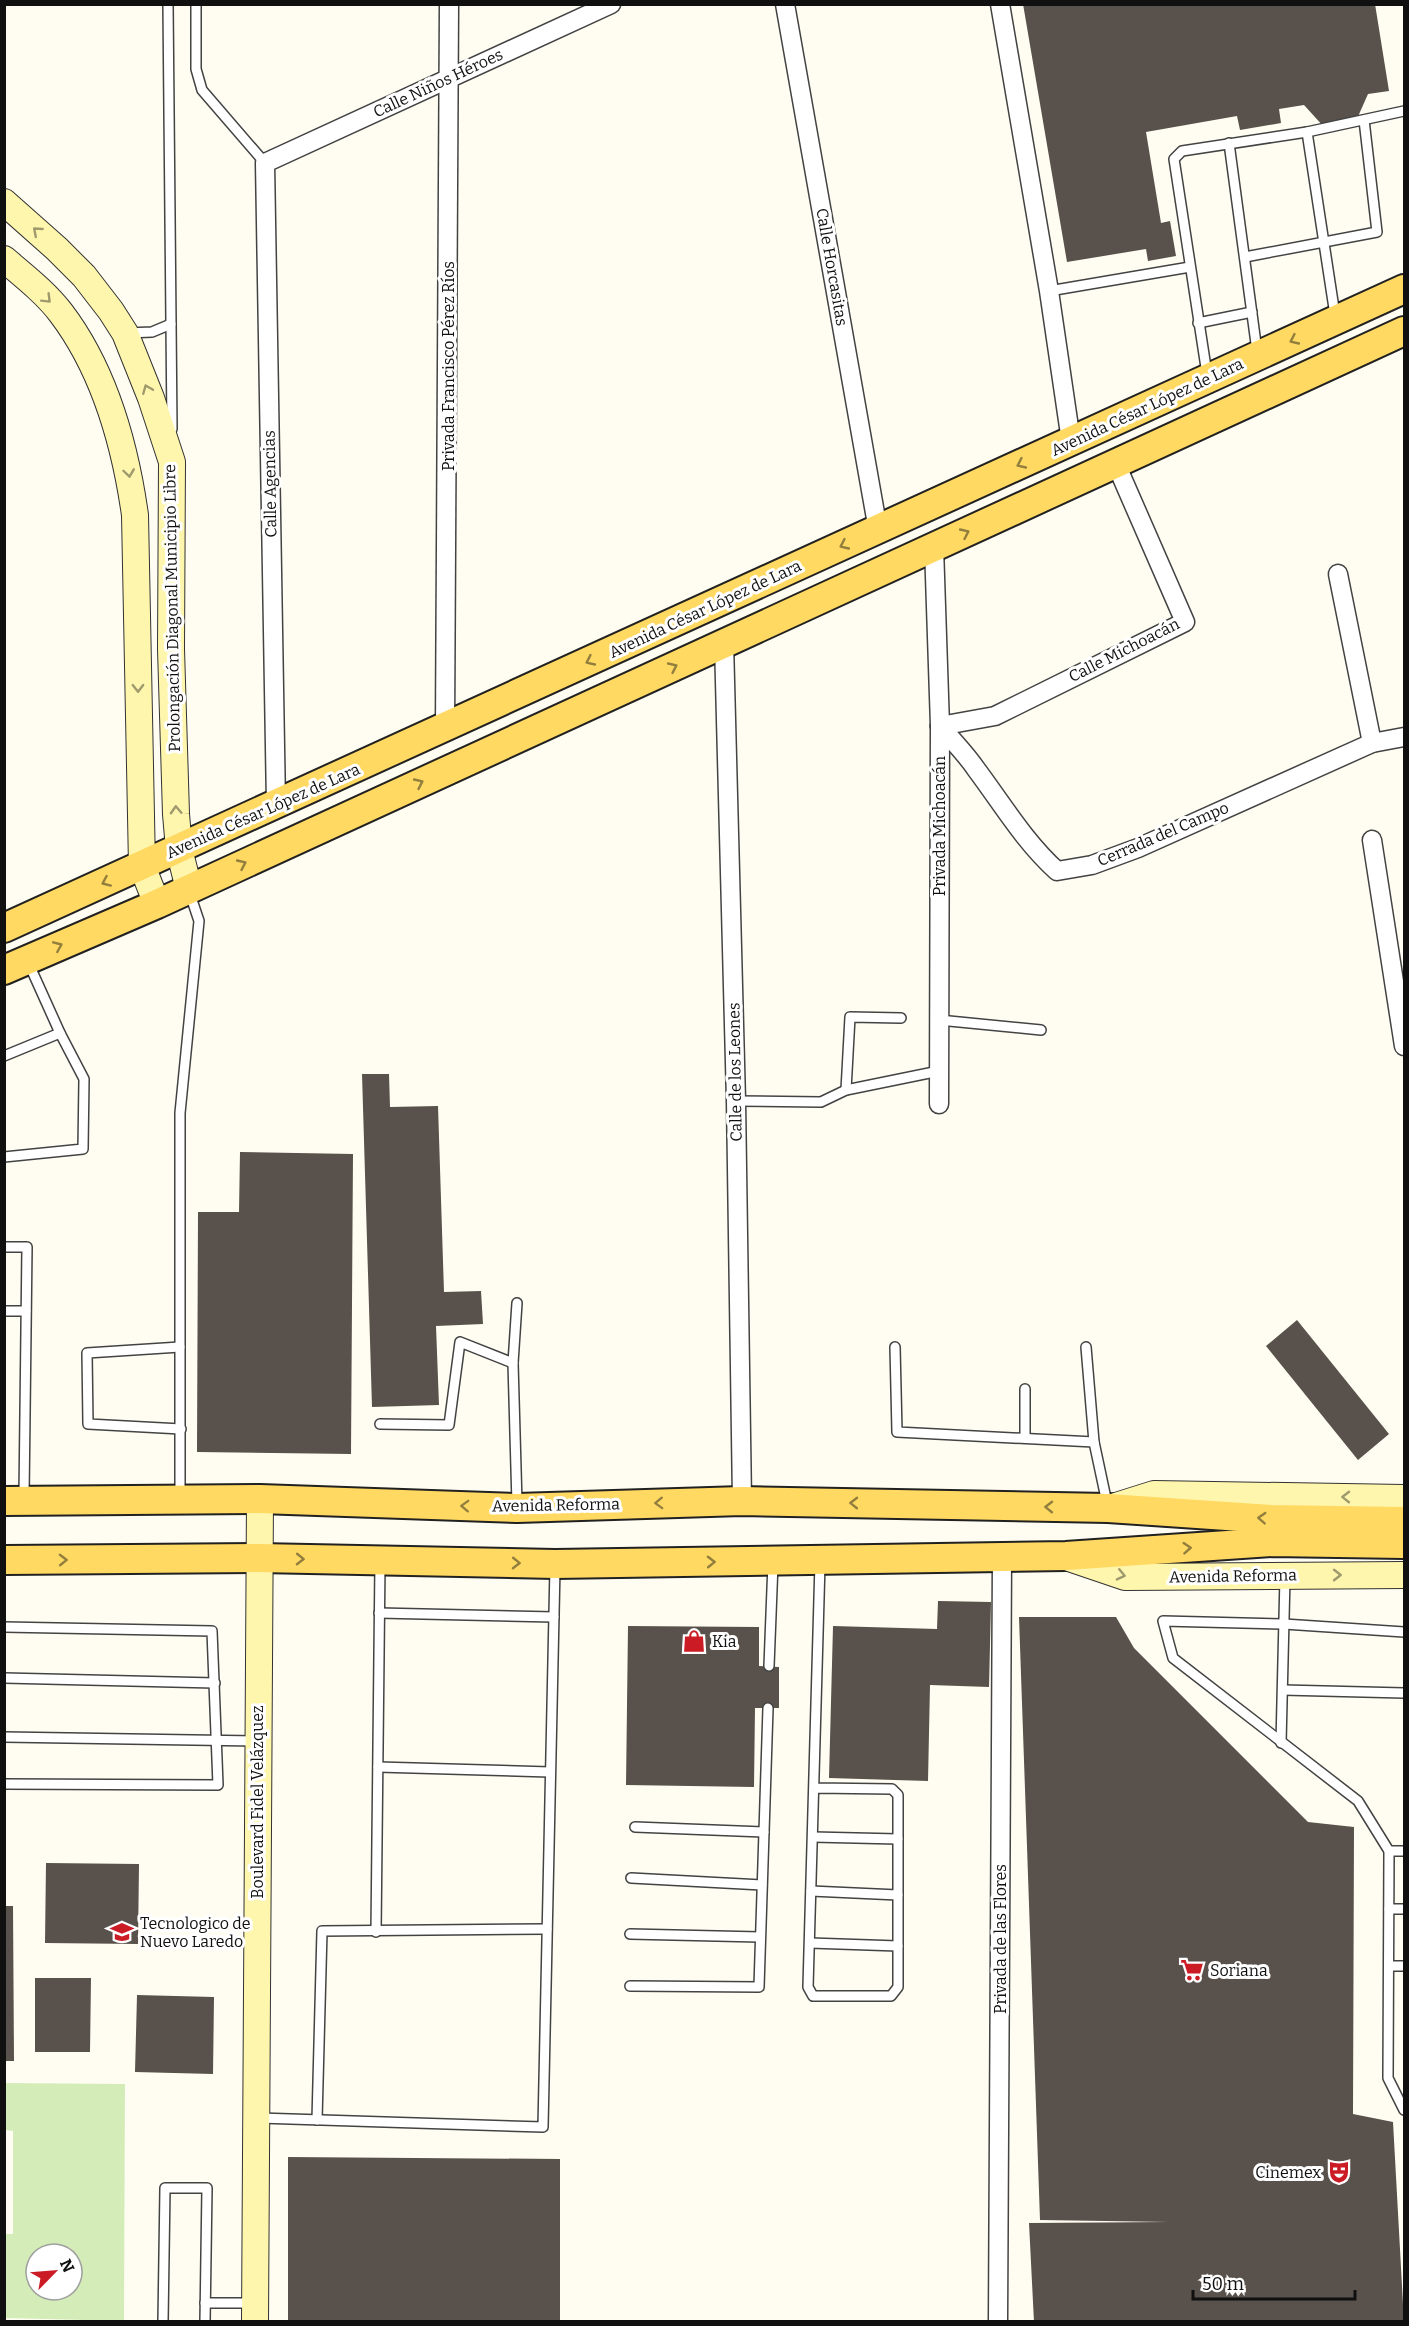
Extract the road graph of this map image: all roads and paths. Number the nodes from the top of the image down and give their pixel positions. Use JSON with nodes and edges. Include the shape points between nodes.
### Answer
{"nodes":[{"id":1,"x":168,"y":4,"type":"edge"},
{"id":2,"x":196,"y":4,"type":"edge"},
{"id":3,"x":449,"y":4,"type":"edge"},
{"id":4,"x":611,"y":4,"type":"edge"},
{"id":5,"x":785,"y":4,"type":"edge"},
{"id":6,"x":1000,"y":4,"type":"edge"},
{"id":7,"x":449,"y":78,"type":"junction"},
{"id":8,"x":1404,"y":111,"type":"edge"},
{"id":9,"x":1364,"y":120,"type":"junction"},
{"id":10,"x":1306,"y":132,"type":"junction"},
{"id":11,"x":1229,"y":143,"type":"junction"},
{"id":12,"x":265,"y":163,"type":"junction"},
{"id":13,"x":4,"y":202,"type":"edge"},
{"id":14,"x":1323,"y":243,"type":"junction"},
{"id":15,"x":1245,"y":257,"type":"junction"},
{"id":16,"x":4,"y":259,"type":"edge"},
{"id":17,"x":1190,"y":267,"type":"junction"},
{"id":18,"x":1404,"y":289,"type":"edge"},
{"id":19,"x":1049,"y":291,"type":"junction"},
{"id":20,"x":1252,"y":312,"type":"junction"},
{"id":21,"x":1336,"y":321,"type":"junction"},
{"id":22,"x":1198,"y":323,"type":"junction"},
{"id":23,"x":171,"y":324,"type":"junction"},
{"id":24,"x":1404,"y":331,"type":"edge"},
{"id":25,"x":125,"y":333,"type":"junction"},
{"id":26,"x":1258,"y":356,"type":"junction"},
{"id":27,"x":1208,"y":379,"type":"junction"},
{"id":28,"x":1071,"y":441,"type":"junction"},
{"id":29,"x":172,"y":462,"type":"junction"},
{"id":30,"x":1116,"y":464,"type":"junction"},
{"id":31,"x":878,"y":530,"type":"junction"},
{"id":32,"x":934,"y":547,"type":"junction"},
{"id":33,"x":1338,"y":574,"type":"dead end"},
{"id":34,"x":724,"y":643,"type":"junction"},
{"id":35,"x":137,"y":646,"type":"junction"},
{"id":36,"x":171,"y":649,"type":"junction"},
{"id":37,"x":940,"y":726,"type":"junction"},
{"id":38,"x":445,"y":728,"type":"junction"},
{"id":39,"x":1404,"y":737,"type":"edge"},
{"id":40,"x":1372,"y":743,"type":"junction"},
{"id":41,"x":276,"y":805,"type":"junction"},
{"id":42,"x":1372,"y":840,"type":"dead end"},
{"id":43,"x":179,"y":849,"type":"junction"},
{"id":44,"x":142,"y":866,"type":"junction"},
{"id":45,"x":189,"y":889,"type":"junction"},
{"id":46,"x":157,"y":904,"type":"junction"},
{"id":47,"x":4,"y":928,"type":"edge"},
{"id":48,"x":16,"y":965,"type":"edge"},
{"id":49,"x":902,"y":1018,"type":"dead end"},
{"id":50,"x":939,"y":1020,"type":"junction"},
{"id":51,"x":1041,"y":1030,"type":"dead end"},
{"id":52,"x":60,"y":1033,"type":"junction"},
{"id":53,"x":1404,"y":1046,"type":"edge"},
{"id":54,"x":4,"y":1056,"type":"edge"},
{"id":55,"x":939,"y":1071,"type":"junction"},
{"id":56,"x":846,"y":1090,"type":"junction"},
{"id":57,"x":736,"y":1101,"type":"junction"},
{"id":58,"x":939,"y":1104,"type":"dead end"},
{"id":59,"x":4,"y":1157,"type":"edge"},
{"id":60,"x":4,"y":1247,"type":"edge"},
{"id":61,"x":517,"y":1303,"type":"dead end"},
{"id":62,"x":4,"y":1311,"type":"edge"},
{"id":63,"x":26,"y":1311,"type":"junction"},
{"id":64,"x":180,"y":1347,"type":"junction"},
{"id":65,"x":895,"y":1347,"type":"dead end"},
{"id":66,"x":1086,"y":1347,"type":"dead end"},
{"id":67,"x":513,"y":1363,"type":"junction"},
{"id":68,"x":1025,"y":1389,"type":"dead end"},
{"id":69,"x":380,"y":1424,"type":"dead end"},
{"id":70,"x":181,"y":1429,"type":"junction"},
{"id":71,"x":1025,"y":1438,"type":"junction"},
{"id":72,"x":1094,"y":1442,"type":"junction"},
{"id":73,"x":1404,"y":1498,"type":"edge"},
{"id":74,"x":260,"y":1499,"type":"junction"},
{"id":75,"x":180,"y":1500,"type":"junction"},
{"id":76,"x":742,"y":1501,"type":"junction"},
{"id":77,"x":14,"y":1502,"type":"edge"},
{"id":78,"x":517,"y":1508,"type":"junction"},
{"id":79,"x":1108,"y":1508,"type":"junction"},
{"id":80,"x":1404,"y":1521,"type":"edge"},
{"id":81,"x":1404,"y":1544,"type":"edge"},
{"id":82,"x":1066,"y":1556,"type":"junction"},
{"id":83,"x":1002,"y":1557,"type":"junction"},
{"id":84,"x":259,"y":1558,"type":"junction"},
{"id":85,"x":4,"y":1560,"type":"edge"},
{"id":86,"x":820,"y":1560,"type":"junction"},
{"id":87,"x":380,"y":1561,"type":"junction"},
{"id":88,"x":773,"y":1561,"type":"junction"},
{"id":89,"x":555,"y":1564,"type":"junction"},
{"id":90,"x":1285,"y":1575,"type":"junction"},
{"id":91,"x":1404,"y":1575,"type":"edge"},
{"id":92,"x":379,"y":1613,"type":"junction"},
{"id":93,"x":554,"y":1617,"type":"junction"},
{"id":94,"x":1284,"y":1624,"type":"junction"},
{"id":95,"x":4,"y":1628,"type":"edge"},
{"id":96,"x":1404,"y":1632,"type":"edge"},
{"id":97,"x":769,"y":1666,"type":"dead end"},
{"id":98,"x":4,"y":1678,"type":"edge"},
{"id":99,"x":214,"y":1683,"type":"junction"},
{"id":100,"x":1283,"y":1690,"type":"junction"},
{"id":101,"x":1404,"y":1693,"type":"edge"},
{"id":102,"x":768,"y":1708,"type":"dead end"},
{"id":103,"x":4,"y":1737,"type":"edge"},
{"id":104,"x":218,"y":1740,"type":"junction"},
{"id":105,"x":258,"y":1741,"type":"junction"},
{"id":106,"x":1281,"y":1743,"type":"junction"},
{"id":107,"x":378,"y":1767,"type":"junction"},
{"id":108,"x":550,"y":1772,"type":"junction"},
{"id":109,"x":4,"y":1784,"type":"edge"},
{"id":110,"x":815,"y":1788,"type":"junction"},
{"id":111,"x":635,"y":1827,"type":"dead end"},
{"id":112,"x":764,"y":1832,"type":"junction"},
{"id":113,"x":813,"y":1837,"type":"junction"},
{"id":114,"x":898,"y":1839,"type":"junction"},
{"id":115,"x":1389,"y":1851,"type":"junction"},
{"id":116,"x":1404,"y":1851,"type":"edge"},
{"id":117,"x":631,"y":1878,"type":"dead end"},
{"id":118,"x":762,"y":1885,"type":"junction"},
{"id":119,"x":811,"y":1891,"type":"junction"},
{"id":120,"x":898,"y":1895,"type":"junction"},
{"id":121,"x":1389,"y":1909,"type":"junction"},
{"id":122,"x":1404,"y":1909,"type":"edge"},
{"id":123,"x":547,"y":1929,"type":"junction"},
{"id":124,"x":376,"y":1932,"type":"junction"},
{"id":125,"x":630,"y":1935,"type":"dead end"},
{"id":126,"x":760,"y":1936,"type":"junction"},
{"id":127,"x":810,"y":1943,"type":"junction"},
{"id":128,"x":898,"y":1946,"type":"junction"},
{"id":129,"x":1390,"y":1966,"type":"junction"},
{"id":130,"x":1404,"y":1966,"type":"edge"},
{"id":131,"x":630,"y":1986,"type":"dead end"},
{"id":132,"x":1404,"y":2110,"type":"edge"},
{"id":133,"x":256,"y":2118,"type":"junction"},
{"id":134,"x":317,"y":2120,"type":"junction"},
{"id":135,"x":205,"y":2303,"type":"junction"},
{"id":136,"x":255,"y":2312,"type":"edge"},
{"id":137,"x":163,"y":2322,"type":"edge"},
{"id":138,"x":205,"y":2322,"type":"edge"},
{"id":139,"x":998,"y":2322,"type":"edge"}],
"edges":[{"from":1,"to":23,"type":"lane"},
{"from":2,"to":12,"type":"lane","via":[[196,69],[202,90]]},
{"from":3,"to":7,"type":"street","name":"Privada Francisco Pérez Ríos"},
{"from":4,"to":7,"type":"street","name":"Calle Niños Héroes"},
{"from":5,"to":31,"type":"street","name":"Calle Horcasitas"},
{"from":6,"to":19,"type":"street"},
{"from":7,"to":12,"type":"street","name":"Calle Niños Héroes"},
{"from":7,"to":38,"type":"street","name":"Privada Francisco Pérez Ríos"},
{"from":8,"to":9,"type":"lane"},
{"from":9,"to":10,"type":"lane"},
{"from":9,"to":14,"type":"lane","via":[[1377,232]]},
{"from":10,"to":11,"type":"lane"},
{"from":10,"to":14,"type":"lane"},
{"from":11,"to":15,"type":"lane"},
{"from":11,"to":17,"type":"lane","via":[[1182,151],[1174,159]]},
{"from":12,"to":41,"type":"street","name":"Calle Agencias"},
{"from":25,"to":13,"type":"street","name":"Prolongación Diagonal Municipio Libre","one_way":true,"via":[[84,276]]},
{"from":14,"to":15,"type":"lane"},
{"from":14,"to":21,"type":"lane"},
{"from":15,"to":20,"type":"lane"},
{"from":16,"to":35,"type":"street","one_way":true,"via":[[60,311],[79,339],[118,431],[128,463],[135,515]]},
{"from":17,"to":19,"type":"lane"},
{"from":17,"to":22,"type":"lane"},
{"from":18,"to":21,"type":"main road","name":"Avenida César López de Lara"},
{"from":19,"to":28,"type":"street"},
{"from":20,"to":22,"type":"lane"},
{"from":20,"to":26,"type":"lane"},
{"from":21,"to":26,"type":"main road","name":"Avenida César López de Lara","one_way":true},
{"from":22,"to":27,"type":"lane"},
{"from":23,"to":25,"type":"lane","via":[[152,332]]},
{"from":23,"to":29,"type":"lane"},
{"from":24,"to":30,"type":"main road"},
{"from":29,"to":25,"type":"street","name":"Prolongación Diagonal Municipio Libre","one_way":true},
{"from":26,"to":27,"type":"main road","name":"Avenida César López de Lara"},
{"from":27,"to":28,"type":"main road","name":"Avenida César López de Lara"},
{"from":28,"to":31,"type":"main road","name":"Avenida César López de Lara","one_way":true},
{"from":29,"to":36,"type":"street","name":"Prolongación Diagonal Municipio Libre"},
{"from":32,"to":30,"type":"main road","one_way":true},
{"from":30,"to":37,"type":"street","name":"Calle Michoacán","via":[[1185,622],[995,716]]},
{"from":31,"to":38,"type":"main road","name":"Avenida César López de Lara","one_way":true},
{"from":32,"to":34,"type":"main road"},
{"from":32,"to":37,"type":"street","name":"Privada Michoacán"},
{"from":33,"to":40,"type":"street"},
{"from":45,"to":34,"type":"main road","one_way":true},
{"from":34,"to":57,"type":"street","name":"Calle de los Leones"},
{"from":35,"to":36,"type":"street"},
{"from":35,"to":44,"type":"street","one_way":true},
{"from":43,"to":36,"type":"street","name":"Prolongación Diagonal Municipio Libre","one_way":true},
{"from":37,"to":40,"type":"street","name":"Cerrada del Campo","via":[[976,768],[1037,853],[1057,872],[1092,865],[1138,848]]},
{"from":37,"to":50,"type":"street","name":"Privada Michoacán"},
{"from":38,"to":41,"type":"main road","name":"Avenida César López de Lara"},
{"from":39,"to":40,"type":"street","name":"Cerrada del Campo"},
{"from":41,"to":43,"type":"main road","name":"Avenida César López de Lara"},
{"from":42,"to":53,"type":"street"},
{"from":43,"to":44,"type":"main road","name":"Avenida César López de Lara"},
{"from":43,"to":45,"type":"street","name":"Prolongación Diagonal Municipio Libre"},
{"from":44,"to":46,"type":"street"},
{"from":44,"to":47,"type":"main road","name":"Avenida César López de Lara","one_way":true},
{"from":45,"to":46,"type":"main road"},
{"from":45,"to":64,"type":"lane","via":[[200,921],[180,1113]]},
{"from":48,"to":46,"type":"main road","one_way":true},
{"from":48,"to":52,"type":"lane"},
{"from":49,"to":56,"type":"lane","via":[[850,1017]]},
{"from":50,"to":51,"type":"lane"},
{"from":50,"to":55,"type":"street","name":"Privada Michoacán"},
{"from":52,"to":54,"type":"lane"},
{"from":52,"to":59,"type":"lane","via":[[84,1079],[83,1149]]},
{"from":55,"to":56,"type":"lane"},
{"from":55,"to":58,"type":"street","name":"Privada Michoacán"},
{"from":56,"to":57,"type":"lane","via":[[821,1102]]},
{"from":57,"to":76,"type":"street","name":"Calle de los Leones"},
{"from":60,"to":63,"type":"lane","via":[[27,1247]]},
{"from":61,"to":67,"type":"lane"},
{"from":62,"to":63,"type":"lane"},
{"from":63,"to":77,"type":"lane"},
{"from":64,"to":70,"type":"lane"},
{"from":64,"to":70,"type":"lane","via":[[87,1353],[88,1424]]},
{"from":65,"to":71,"type":"lane","via":[[897,1432]]},
{"from":66,"to":72,"type":"lane"},
{"from":67,"to":69,"type":"lane","via":[[460,1342],[450,1425]]},
{"from":67,"to":78,"type":"lane"},
{"from":68,"to":71,"type":"lane"},
{"from":70,"to":75,"type":"lane"},
{"from":71,"to":72,"type":"lane"},
{"from":72,"to":79,"type":"lane"},
{"from":73,"to":79,"type":"street","name":"Avenida Reforma","one_way":true,"via":[[1154,1494]]},
{"from":74,"to":75,"type":"main road","name":"Avenida Reforma"},
{"from":78,"to":74,"type":"main road","name":"Avenida Reforma","one_way":true},
{"from":74,"to":84,"type":"street","name":"Boulevard Fidel Velázquez"},
{"from":75,"to":77,"type":"main road","name":"Avenida Reforma"},
{"from":76,"to":78,"type":"main road","name":"Avenida Reforma","one_way":true},
{"from":79,"to":76,"type":"main road","name":"Avenida Reforma","one_way":true},
{"from":80,"to":79,"type":"main road","name":"Avenida Reforma","one_way":true,"via":[[1271,1519]]},
{"from":82,"to":81,"type":"main road","name":"Avenida Reforma","one_way":true,"via":[[1272,1542]]},
{"from":82,"to":83,"type":"main road","name":"Avenida Reforma"},
{"from":82,"to":90,"type":"street","name":"Avenida Reforma","one_way":true,"via":[[1125,1577]]},
{"from":83,"to":86,"type":"main road","name":"Avenida Reforma"},
{"from":83,"to":139,"type":"street","name":"Privada de las Flores"},
{"from":85,"to":84,"type":"main road","name":"Avenida Reforma","one_way":true},
{"from":84,"to":87,"type":"main road","name":"Avenida Reforma","one_way":true},
{"from":84,"to":105,"type":"street","name":"Boulevard Fidel Velázquez"},
{"from":86,"to":88,"type":"main road","name":"Avenida Reforma"},
{"from":86,"to":110,"type":"lane"},
{"from":87,"to":89,"type":"main road","name":"Avenida Reforma","one_way":true},
{"from":87,"to":92,"type":"lane"},
{"from":89,"to":88,"type":"main road","name":"Avenida Reforma","one_way":true},
{"from":88,"to":97,"type":"lane"},
{"from":89,"to":93,"type":"lane"},
{"from":90,"to":91,"type":"street","name":"Avenida Reforma","one_way":true},
{"from":90,"to":94,"type":"lane"},
{"from":92,"to":93,"type":"lane"},
{"from":92,"to":107,"type":"lane"},
{"from":93,"to":108,"type":"lane"},
{"from":94,"to":96,"type":"lane"},
{"from":94,"to":100,"type":"lane"},
{"from":94,"to":106,"type":"lane","via":[[1163,1622],[1173,1658]]},
{"from":95,"to":99,"type":"lane","via":[[212,1631]]},
{"from":98,"to":99,"type":"lane"},
{"from":99,"to":104,"type":"lane"},
{"from":100,"to":101,"type":"lane"},
{"from":100,"to":106,"type":"lane"},
{"from":102,"to":112,"type":"lane"},
{"from":103,"to":104,"type":"lane"},
{"from":104,"to":105,"type":"lane"},
{"from":104,"to":109,"type":"lane","via":[[218,1785]]},
{"from":105,"to":133,"type":"street","name":"Boulevard Fidel Velázquez"},
{"from":106,"to":115,"type":"lane","via":[[1358,1801]]},
{"from":107,"to":108,"type":"lane"},
{"from":107,"to":124,"type":"lane"},
{"from":108,"to":123,"type":"lane"},
{"from":110,"to":113,"type":"lane"},
{"from":110,"to":114,"type":"lane","via":[[892,1789],[898,1795]]},
{"from":111,"to":112,"type":"lane"},
{"from":112,"to":118,"type":"lane"},
{"from":113,"to":114,"type":"lane"},
{"from":113,"to":119,"type":"lane"},
{"from":114,"to":120,"type":"lane"},
{"from":115,"to":116,"type":"lane"},
{"from":115,"to":121,"type":"lane"},
{"from":117,"to":118,"type":"lane"},
{"from":118,"to":126,"type":"lane"},
{"from":119,"to":120,"type":"lane"},
{"from":119,"to":127,"type":"lane"},
{"from":120,"to":128,"type":"lane"},
{"from":121,"to":122,"type":"lane"},
{"from":121,"to":129,"type":"lane"},
{"from":123,"to":124,"type":"lane"},
{"from":123,"to":134,"type":"lane","via":[[543,2127]]},
{"from":124,"to":134,"type":"lane","via":[[322,1931]]},
{"from":125,"to":126,"type":"lane"},
{"from":126,"to":131,"type":"lane","via":[[759,1987]]},
{"from":127,"to":128,"type":"lane"},
{"from":127,"to":128,"type":"lane","via":[[808,1988],[813,1996],[891,1996],[898,1987]]},
{"from":129,"to":130,"type":"lane"},
{"from":129,"to":132,"type":"lane","via":[[1388,2078]]},
{"from":133,"to":134,"type":"lane"},
{"from":133,"to":136,"type":"street","name":"Boulevard Fidel Velázquez"},
{"from":135,"to":136,"type":"lane"},
{"from":135,"to":137,"type":"lane","via":[[207,2188],[165,2188]]},
{"from":135,"to":138,"type":"lane"}]}
